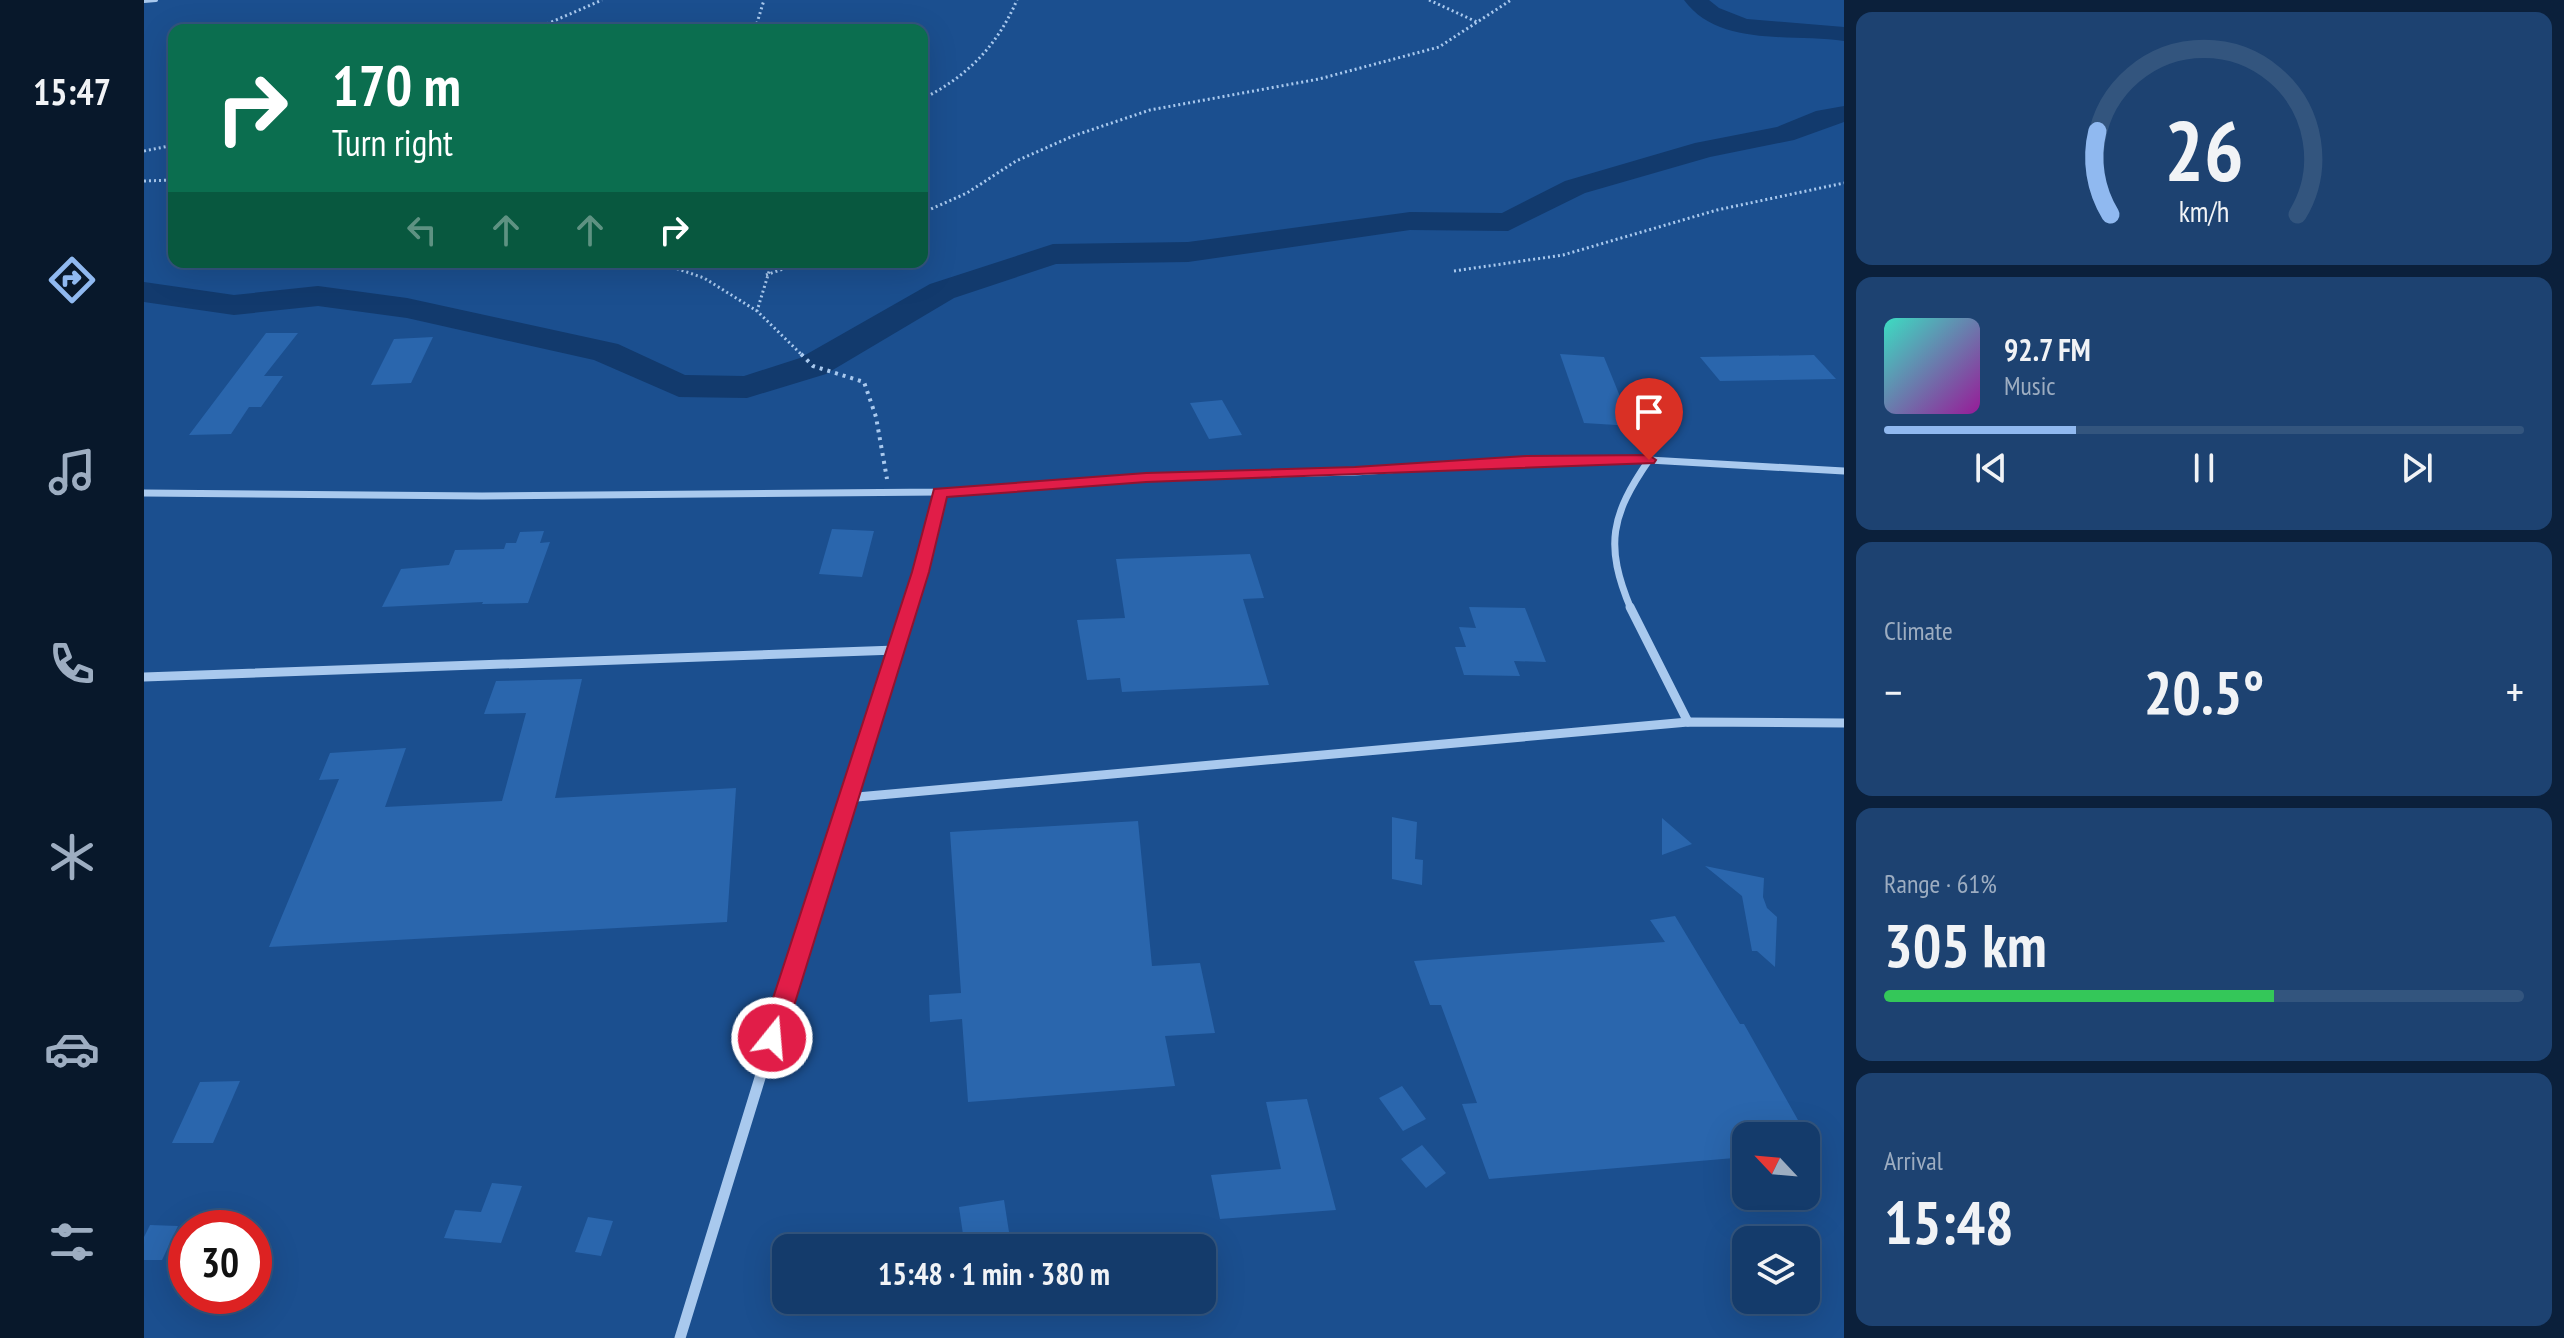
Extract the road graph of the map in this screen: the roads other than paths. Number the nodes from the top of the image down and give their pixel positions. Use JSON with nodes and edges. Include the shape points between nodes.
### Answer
{"nodes":[{"id":1,"x":156,"y":0,"type":"edge"},
{"id":2,"x":144,"y":1,"type":"edge"},
{"id":3,"x":1649,"y":460,"type":"junction"},
{"id":4,"x":1844,"y":471,"type":"edge"},
{"id":5,"x":940,"y":492,"type":"junction"},
{"id":6,"x":144,"y":493,"type":"edge"},
{"id":7,"x":896,"y":650,"type":"junction"},
{"id":8,"x":144,"y":677,"type":"edge"},
{"id":9,"x":1688,"y":722,"type":"junction"},
{"id":10,"x":1844,"y":723,"type":"edge"},
{"id":11,"x":846,"y":798,"type":"junction"},
{"id":12,"x":680,"y":1338,"type":"edge"}],
"edges":[{"from":1,"to":2,"type":"street"},
{"from":3,"to":4,"type":"street"},
{"from":3,"to":5,"type":"street","via":[[1146,477]]},
{"from":3,"to":9,"type":"street","via":[[1623,499],[1613,531],[1617,571]]},
{"from":5,"to":6,"type":"street"},
{"from":5,"to":7,"type":"street"},
{"from":7,"to":8,"type":"street"},
{"from":7,"to":11,"type":"street"},
{"from":9,"to":10,"type":"street"},
{"from":9,"to":11,"type":"street"},
{"from":11,"to":12,"type":"street"}]}
